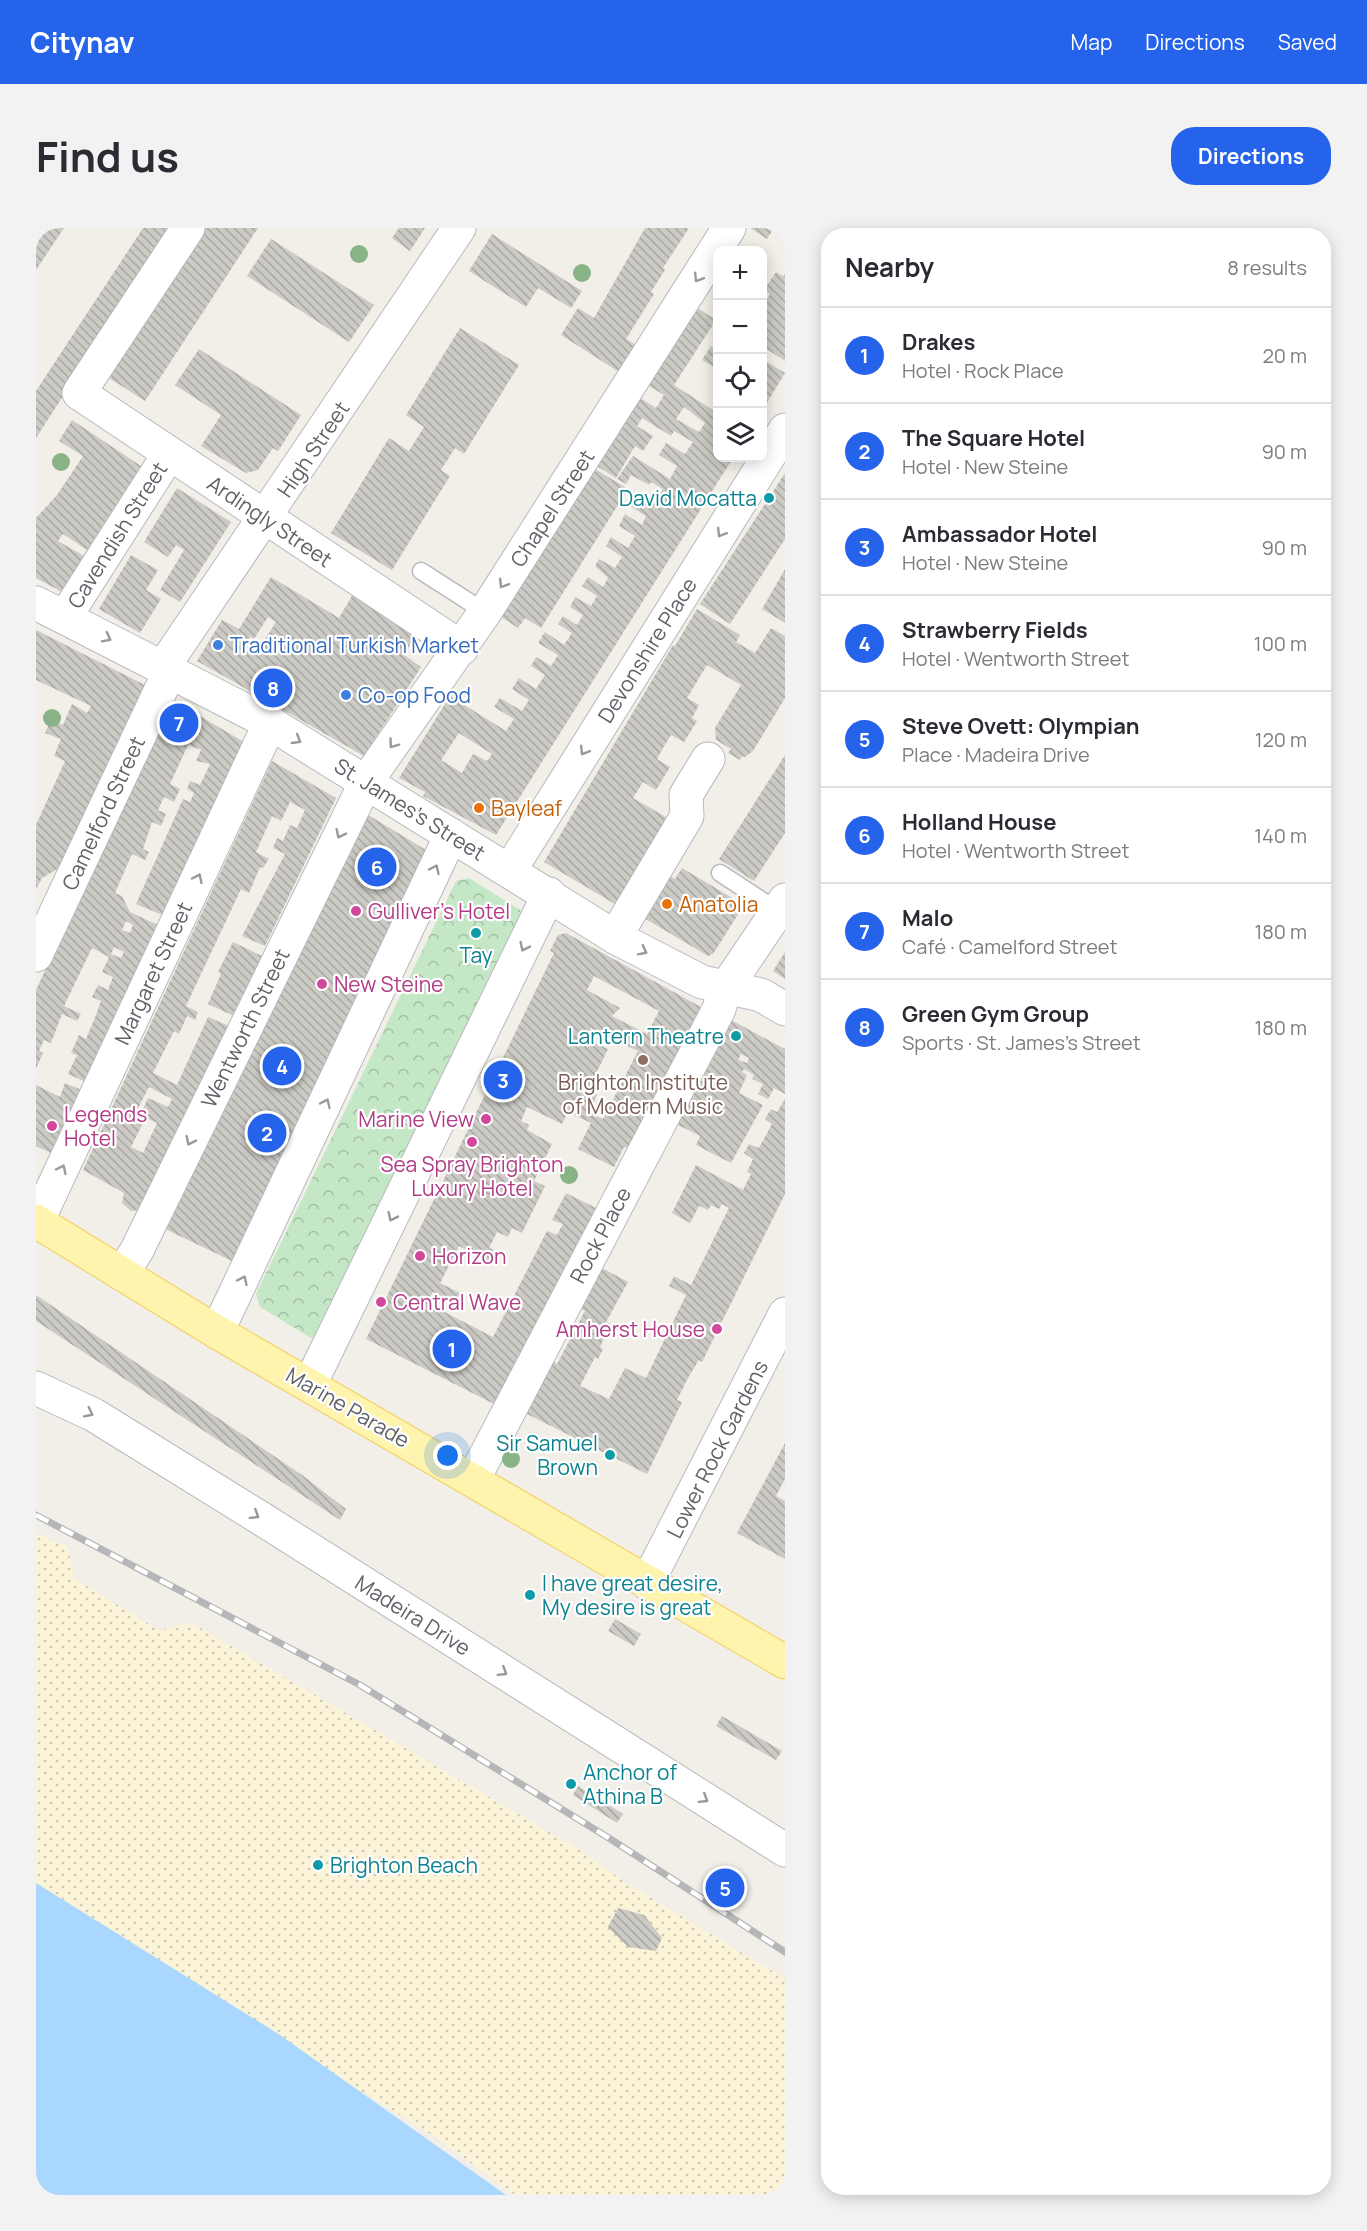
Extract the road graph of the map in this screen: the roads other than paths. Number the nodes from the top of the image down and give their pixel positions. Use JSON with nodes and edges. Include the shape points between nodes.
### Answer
{"nodes":[{"id":1,"x":188,"y":228,"type":"edge"},
{"id":2,"x":459,"y":228,"type":"edge"},
{"id":3,"x":729,"y":228,"type":"edge"},
{"id":4,"x":785,"y":429,"type":"edge"},
{"id":5,"x":169,"y":454,"type":"junction"},
{"id":6,"x":266,"y":519,"type":"junction"},
{"id":7,"x":421,"y":571,"type":"dead end"},
{"id":8,"x":36,"y":603,"type":"edge"},
{"id":9,"x":485,"y":612,"type":"junction"},
{"id":10,"x":65,"y":617,"type":"junction"},
{"id":11,"x":462,"y":648,"type":"junction"},
{"id":12,"x":168,"y":669,"type":"junction"},
{"id":13,"x":270,"y":723,"type":"junction"},
{"id":14,"x":708,"y":759,"type":"dead end"},
{"id":15,"x":366,"y":782,"type":"junction"},
{"id":16,"x":451,"y":835,"type":"junction"},
{"id":17,"x":510,"y":870,"type":"junction"},
{"id":18,"x":720,"y":873,"type":"dead end"},
{"id":19,"x":549,"y":894,"type":"junction"},
{"id":20,"x":782,"y":905,"type":"edge"},
{"id":21,"x":615,"y":937,"type":"junction"},
{"id":22,"x":36,"y":955,"type":"edge"},
{"id":23,"x":725,"y":989,"type":"junction"},
{"id":24,"x":785,"y":1009,"type":"edge"},
{"id":25,"x":37,"y":1221,"type":"edge"},
{"id":26,"x":123,"y":1274,"type":"junction"},
{"id":27,"x":785,"y":1314,"type":"edge"},
{"id":28,"x":217,"y":1332,"type":"junction"},
{"id":29,"x":310,"y":1384,"type":"junction"},
{"id":30,"x":36,"y":1388,"type":"edge"},
{"id":31,"x":472,"y":1480,"type":"junction"},
{"id":32,"x":647,"y":1583,"type":"junction"},
{"id":33,"x":785,"y":1662,"type":"edge"},
{"id":34,"x":785,"y":1850,"type":"edge"}],
"edges":[{"from":1,"to":5,"type":"street","name":"Ardingly Street","via":[[79,393]]},
{"from":2,"to":6,"type":"street","name":"High Street"},
{"from":3,"to":9,"type":"street","name":"Chapel Street","one_way":true},
{"from":4,"to":17,"type":"street","name":"Devonshire Place","one_way":true},
{"from":5,"to":6,"type":"street","name":"Ardingly Street"},
{"from":5,"to":10,"type":"street","name":"Cavendish Street"},
{"from":6,"to":11,"type":"street","name":"Ardingly Street"},
{"from":6,"to":12,"type":"street","name":"High Street","via":[[170,657]]},
{"from":7,"to":9,"type":"lane"},
{"from":8,"to":10,"type":"street","name":"St. James's Street"},
{"from":9,"to":11,"type":"street","name":"Chapel Street"},
{"from":10,"to":12,"type":"street","name":"St. James's Street","one_way":true},
{"from":11,"to":15,"type":"street","name":"Chapel Street","one_way":true},
{"from":12,"to":13,"type":"street","name":"St. James's Street"},
{"from":12,"to":22,"type":"street","name":"Camelford Street"},
{"from":13,"to":15,"type":"street","name":"St. James's Street","one_way":true},
{"from":25,"to":13,"type":"street","name":"Margaret Street","one_way":true},
{"from":14,"to":21,"type":"street","via":[[686,795],[687,816]]},
{"from":15,"to":16,"type":"street","name":"St. James's Street"},
{"from":15,"to":26,"type":"street","name":"Wentworth Street","one_way":true},
{"from":16,"to":17,"type":"street","name":"St. James's Street"},
{"from":28,"to":16,"type":"street","one_way":true},
{"from":17,"to":19,"type":"street","name":"St. James's Street"},
{"from":18,"to":20,"type":"lane"},
{"from":19,"to":21,"type":"street","name":"St. James's Street"},
{"from":19,"to":29,"type":"street","one_way":true},
{"from":20,"to":23,"type":"street","name":"Rock Place"},
{"from":21,"to":23,"type":"street","name":"St. James's Street","one_way":true,"via":[[702,982]]},
{"from":23,"to":24,"type":"street","name":"St. James's Street","via":[[761,995]]},
{"from":23,"to":31,"type":"street","name":"Rock Place","via":[[719,1010]]},
{"from":25,"to":26,"type":"main road","name":"Marine Parade"},
{"from":26,"to":28,"type":"main road","name":"Marine Parade"},
{"from":27,"to":32,"type":"street","name":"Lower Rock Gardens"},
{"from":28,"to":29,"type":"main road","name":"Marine Parade"},
{"from":29,"to":31,"type":"main road","name":"Marine Parade"},
{"from":30,"to":34,"type":"street","name":"Madeira Drive","one_way":true,"via":[[94,1415]]},
{"from":31,"to":32,"type":"main road","name":"Marine Parade"},
{"from":32,"to":33,"type":"main road","name":"Marine Parade"}]}
